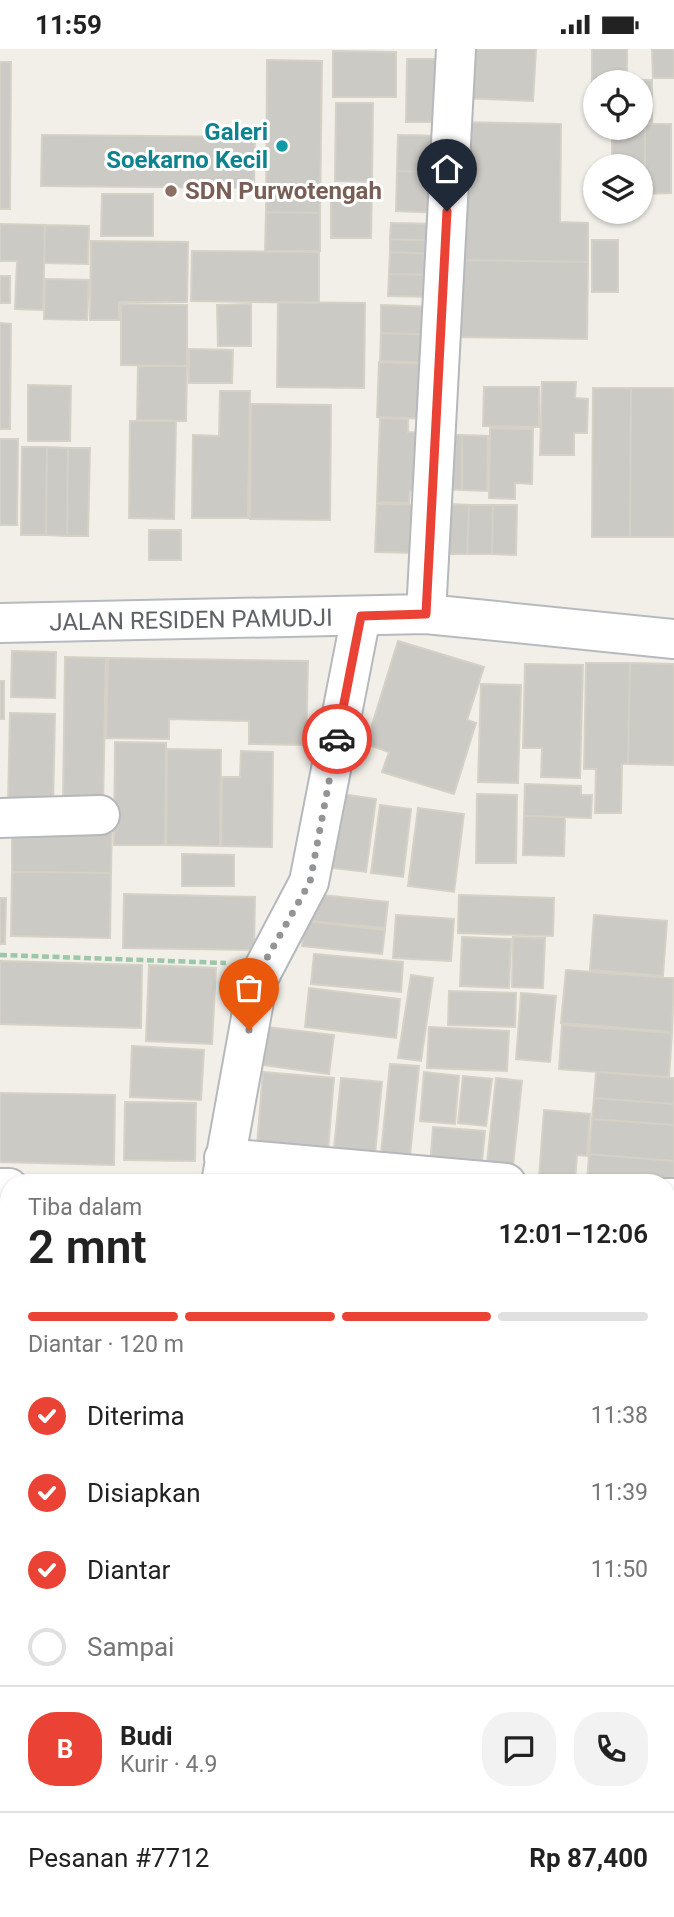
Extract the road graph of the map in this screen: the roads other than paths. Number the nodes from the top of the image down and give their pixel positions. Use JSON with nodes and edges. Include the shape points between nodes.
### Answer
{"nodes":[{"id":1,"x":456,"y":49,"type":"edge"},
{"id":2,"x":426,"y":614,"type":"junction"},
{"id":3,"x":361,"y":616,"type":"junction"},
{"id":4,"x":0,"y":623,"type":"edge"},
{"id":5,"x":674,"y":639,"type":"edge"},
{"id":6,"x":100,"y":815,"type":"dead end"},
{"id":7,"x":0,"y":818,"type":"edge"},
{"id":8,"x":223,"y":1170,"type":"edge"},
{"id":9,"x":310,"y":1174,"type":"edge"}],
"edges":[{"from":1,"to":2,"type":"street"},
{"from":2,"to":3,"type":"street","name":"JALAN RESIDEN PAMUDJI"},
{"from":2,"to":5,"type":"street","name":"JALAN RESIDEN PAMUDJI"},
{"from":3,"to":4,"type":"street","name":"JALAN RESIDEN PAMUDJI"},
{"from":3,"to":8,"type":"street","via":[[310,882],[263,965]]},
{"from":6,"to":7,"type":"street"},
{"from":8,"to":9,"type":"street"}]}
